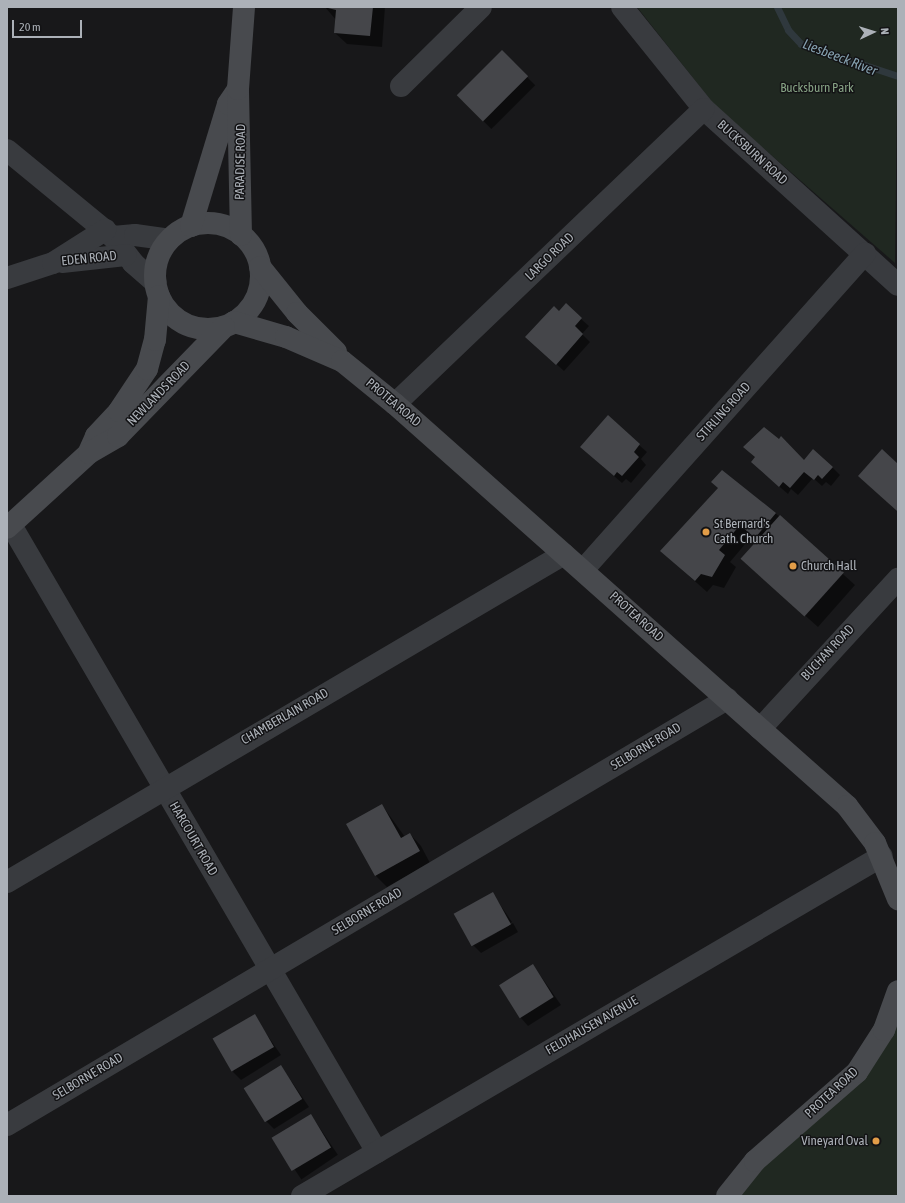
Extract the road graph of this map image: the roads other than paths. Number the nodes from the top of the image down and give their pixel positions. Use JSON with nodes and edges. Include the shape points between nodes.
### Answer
{"nodes":[{"id":1,"x":244,"y":7,"type":"edge"},
{"id":2,"x":481,"y":7,"type":"edge"},
{"id":3,"x":622,"y":7,"type":"edge"},
{"id":4,"x":400,"y":86,"type":"dead end"},
{"id":5,"x":238,"y":89,"type":"junction"},
{"id":6,"x":704,"y":109,"type":"junction"},
{"id":7,"x":7,"y":150,"type":"edge"},
{"id":8,"x":191,"y":226,"type":"junction"},
{"id":9,"x":109,"y":234,"type":"junction"},
{"id":10,"x":241,"y":235,"type":"junction"},
{"id":11,"x":169,"y":240,"type":"junction"},
{"id":12,"x":865,"y":254,"type":"junction"},
{"id":13,"x":126,"y":255,"type":"junction"},
{"id":14,"x":53,"y":263,"type":"junction"},
{"id":15,"x":260,"y":267,"type":"junction"},
{"id":16,"x":7,"y":278,"type":"edge"},
{"id":17,"x":898,"y":285,"type":"edge"},
{"id":18,"x":157,"y":289,"type":"junction"},
{"id":19,"x":229,"y":325,"type":"junction"},
{"id":20,"x":342,"y":361,"type":"junction"},
{"id":21,"x":395,"y":404,"type":"junction"},
{"id":22,"x":88,"y":453,"type":"junction"},
{"id":23,"x":9,"y":526,"type":"edge"},
{"id":24,"x":564,"y":554,"type":"junction"},
{"id":25,"x":583,"y":570,"type":"junction"},
{"id":26,"x":898,"y":579,"type":"edge"},
{"id":27,"x":727,"y":698,"type":"junction"},
{"id":28,"x":760,"y":729,"type":"junction"},
{"id":29,"x":164,"y":789,"type":"junction"},
{"id":30,"x":882,"y":856,"type":"junction"},
{"id":31,"x":7,"y":882,"type":"edge"},
{"id":32,"x":898,"y":899,"type":"edge"},
{"id":33,"x":270,"y":970,"type":"junction"},
{"id":34,"x":898,"y":991,"type":"edge"},
{"id":35,"x":7,"y":1125,"type":"edge"},
{"id":36,"x":377,"y":1152,"type":"junction"},
{"id":37,"x":302,"y":1196,"type":"edge"},
{"id":38,"x":727,"y":1196,"type":"edge"}],
"edges":[{"from":1,"to":5,"type":"main road","name":"PARADISE ROAD"},
{"from":2,"to":4,"type":"street"},
{"from":3,"to":6,"type":"street","name":"BUCKSBURN ROAD"},
{"from":5,"to":8,"type":"main road","name":"PARADISE ROAD","via":[[228,104]]},
{"from":5,"to":10,"type":"main road","name":"PARADISE ROAD"},
{"from":6,"to":12,"type":"street","name":"BUCKSBURN ROAD"},
{"from":6,"to":21,"type":"street","name":"LARGO ROAD"},
{"from":7,"to":9,"type":"street"},
{"from":8,"to":10,"type":"main road","via":[[218,224]]},
{"from":8,"to":11,"type":"main road"},
{"from":9,"to":11,"type":"street"},
{"from":9,"to":13,"type":"street"},
{"from":9,"to":14,"type":"street","name":"EDEN ROAD"},
{"from":10,"to":15,"type":"main road","via":[[252,247]]},
{"from":11,"to":18,"type":"main road","via":[[158,260]]},
{"from":12,"to":17,"type":"street","name":"BUCKSBURN ROAD"},
{"from":12,"to":25,"type":"street","name":"STIRLING ROAD"},
{"from":13,"to":14,"type":"street","name":"EDEN ROAD"},
{"from":13,"to":18,"type":"street"},
{"from":14,"to":16,"type":"street","name":"EDEN ROAD"},
{"from":15,"to":19,"type":"main road","via":[[257,297]]},
{"from":15,"to":20,"type":"main road","name":"PROTEA ROAD"},
{"from":18,"to":19,"type":"main road","via":[[181,322],[198,329]]},
{"from":18,"to":22,"type":"main road","name":"NEWLANDS ROAD","via":[[155,340],[147,369],[119,411],[96,436]]},
{"from":19,"to":20,"type":"main road","name":"PROTEA ROAD","via":[[286,337]]},
{"from":19,"to":22,"type":"main road","name":"NEWLANDS ROAD","via":[[118,436]]},
{"from":20,"to":21,"type":"main road","name":"PROTEA ROAD"},
{"from":21,"to":24,"type":"main road","name":"PROTEA ROAD"},
{"from":22,"to":23,"type":"main road","name":"NEWLANDS ROAD"},
{"from":23,"to":29,"type":"street","name":"HARCOURT ROAD"},
{"from":24,"to":25,"type":"main road","name":"PROTEA ROAD"},
{"from":24,"to":29,"type":"street","name":"CHAMBERLAIN ROAD"},
{"from":25,"to":27,"type":"main road","name":"PROTEA ROAD"},
{"from":26,"to":28,"type":"street","name":"BUCHAN ROAD"},
{"from":27,"to":28,"type":"main road","name":"PROTEA ROAD"},
{"from":27,"to":33,"type":"street","name":"SELBORNE ROAD"},
{"from":28,"to":30,"type":"main road","name":"PROTEA ROAD","via":[[847,806]]},
{"from":29,"to":31,"type":"street","name":"CHAMBERLAIN ROAD"},
{"from":29,"to":33,"type":"street","name":"HARCOURT ROAD"},
{"from":30,"to":32,"type":"main road","name":"PROTEA ROAD"},
{"from":30,"to":36,"type":"street","name":"FELDHAUSEN AVENUE"},
{"from":33,"to":35,"type":"street","name":"SELBORNE ROAD"},
{"from":33,"to":36,"type":"street","name":"HARCOURT ROAD"},
{"from":34,"to":38,"type":"main road","name":"PROTEA ROAD","via":[[884,1030],[857,1072],[755,1161]]},
{"from":36,"to":37,"type":"street","name":"FELDHAUSEN AVENUE"}]}
